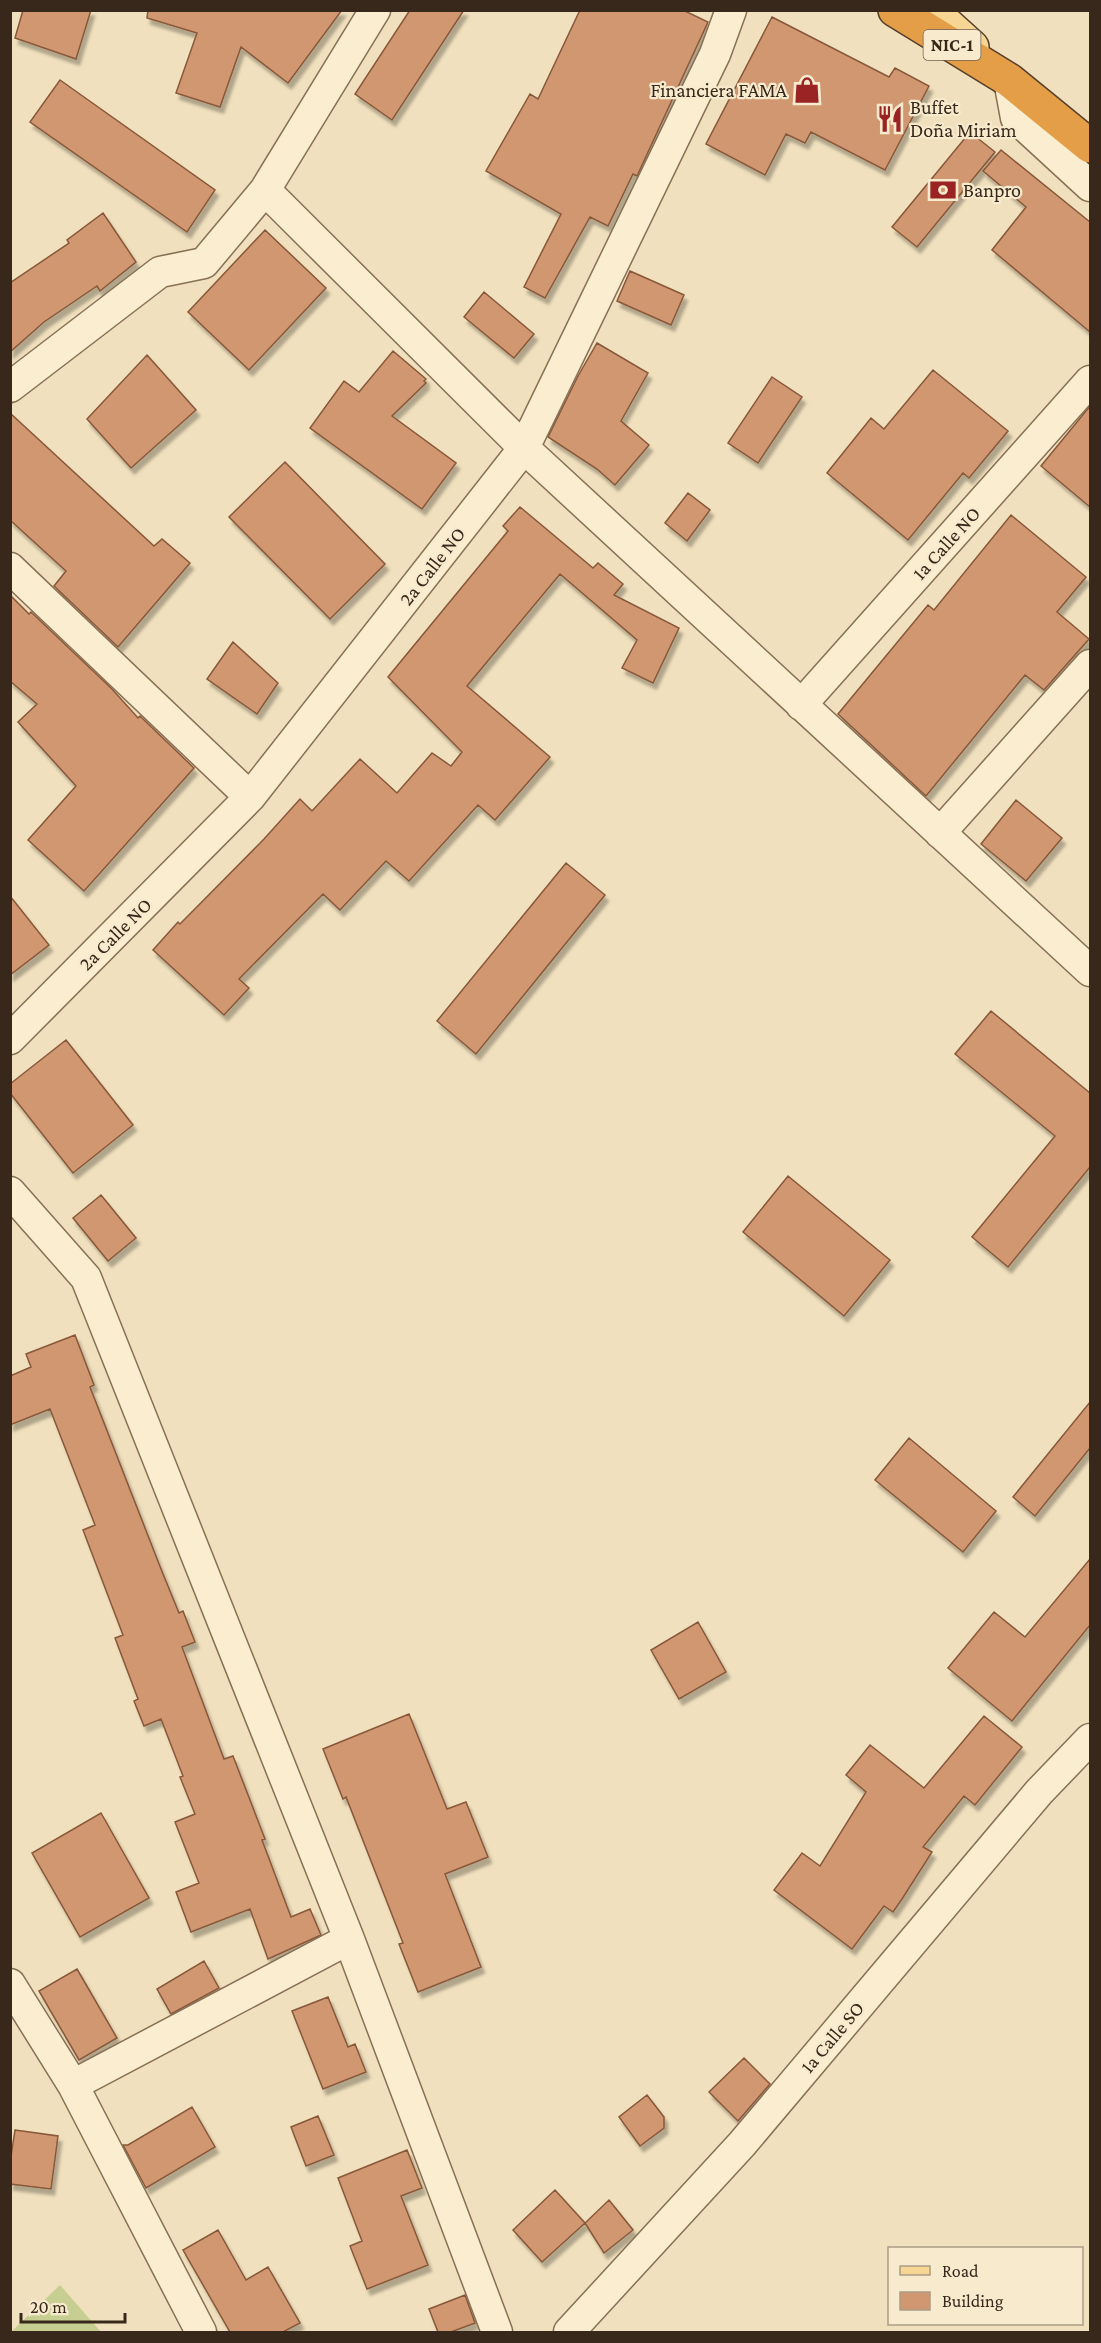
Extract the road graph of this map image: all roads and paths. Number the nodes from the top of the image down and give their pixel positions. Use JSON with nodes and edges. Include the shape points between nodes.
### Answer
{"nodes":[{"id":1,"x":375,"y":10,"type":"edge"},
{"id":2,"x":731,"y":10,"type":"edge"},
{"id":3,"x":895,"y":10,"type":"edge"},
{"id":4,"x":930,"y":10,"type":"edge"},
{"id":5,"x":1009,"y":80,"type":"junction"},
{"id":6,"x":1090,"y":146,"type":"edge"},
{"id":7,"x":1090,"y":186,"type":"edge"},
{"id":8,"x":265,"y":190,"type":"junction"},
{"id":9,"x":1090,"y":381,"type":"edge"},
{"id":10,"x":10,"y":387,"type":"edge"},
{"id":11,"x":524,"y":448,"type":"junction"},
{"id":12,"x":10,"y":568,"type":"edge"},
{"id":13,"x":1090,"y":665,"type":"edge"},
{"id":14,"x":801,"y":705,"type":"junction"},
{"id":15,"x":250,"y":797,"type":"junction"},
{"id":16,"x":940,"y":833,"type":"junction"},
{"id":17,"x":1090,"y":971,"type":"edge"},
{"id":18,"x":10,"y":1039,"type":"edge"},
{"id":19,"x":10,"y":1192,"type":"edge"},
{"id":20,"x":1090,"y":1739,"type":"edge"},
{"id":21,"x":349,"y":1939,"type":"junction"},
{"id":22,"x":10,"y":1984,"type":"edge"},
{"id":23,"x":73,"y":2085,"type":"junction"},
{"id":24,"x":201,"y":2332,"type":"edge"},
{"id":25,"x":497,"y":2332,"type":"edge"},
{"id":26,"x":569,"y":2332,"type":"edge"}],
"edges":[{"from":1,"to":8,"type":"street"},
{"from":2,"to":11,"type":"street","name":"2a Calle NO","via":[[715,54]]},
{"from":3,"to":5,"type":"highway","number":"NIC-1"},
{"from":4,"to":5,"type":"main road"},
{"from":5,"to":6,"type":"highway","number":"NIC-1"},
{"from":5,"to":7,"type":"street","via":[[1016,118]]},
{"from":8,"to":10,"type":"street","via":[[204,263],[160,272]]},
{"from":8,"to":11,"type":"street"},
{"from":9,"to":14,"type":"street","name":"1a Calle NO"},
{"from":11,"to":14,"type":"street"},
{"from":11,"to":15,"type":"street","name":"2a Calle NO"},
{"from":12,"to":15,"type":"street"},
{"from":13,"to":16,"type":"street"},
{"from":14,"to":16,"type":"street"},
{"from":15,"to":18,"type":"street","name":"2a Calle NO"},
{"from":16,"to":17,"type":"street"},
{"from":19,"to":21,"type":"street","via":[[86,1278]]},
{"from":20,"to":26,"type":"street","name":"1a Calle SO","via":[[1039,1792],[742,2144]]},
{"from":21,"to":23,"type":"street"},
{"from":21,"to":25,"type":"street"},
{"from":22,"to":23,"type":"street"},
{"from":23,"to":24,"type":"street"}]}
